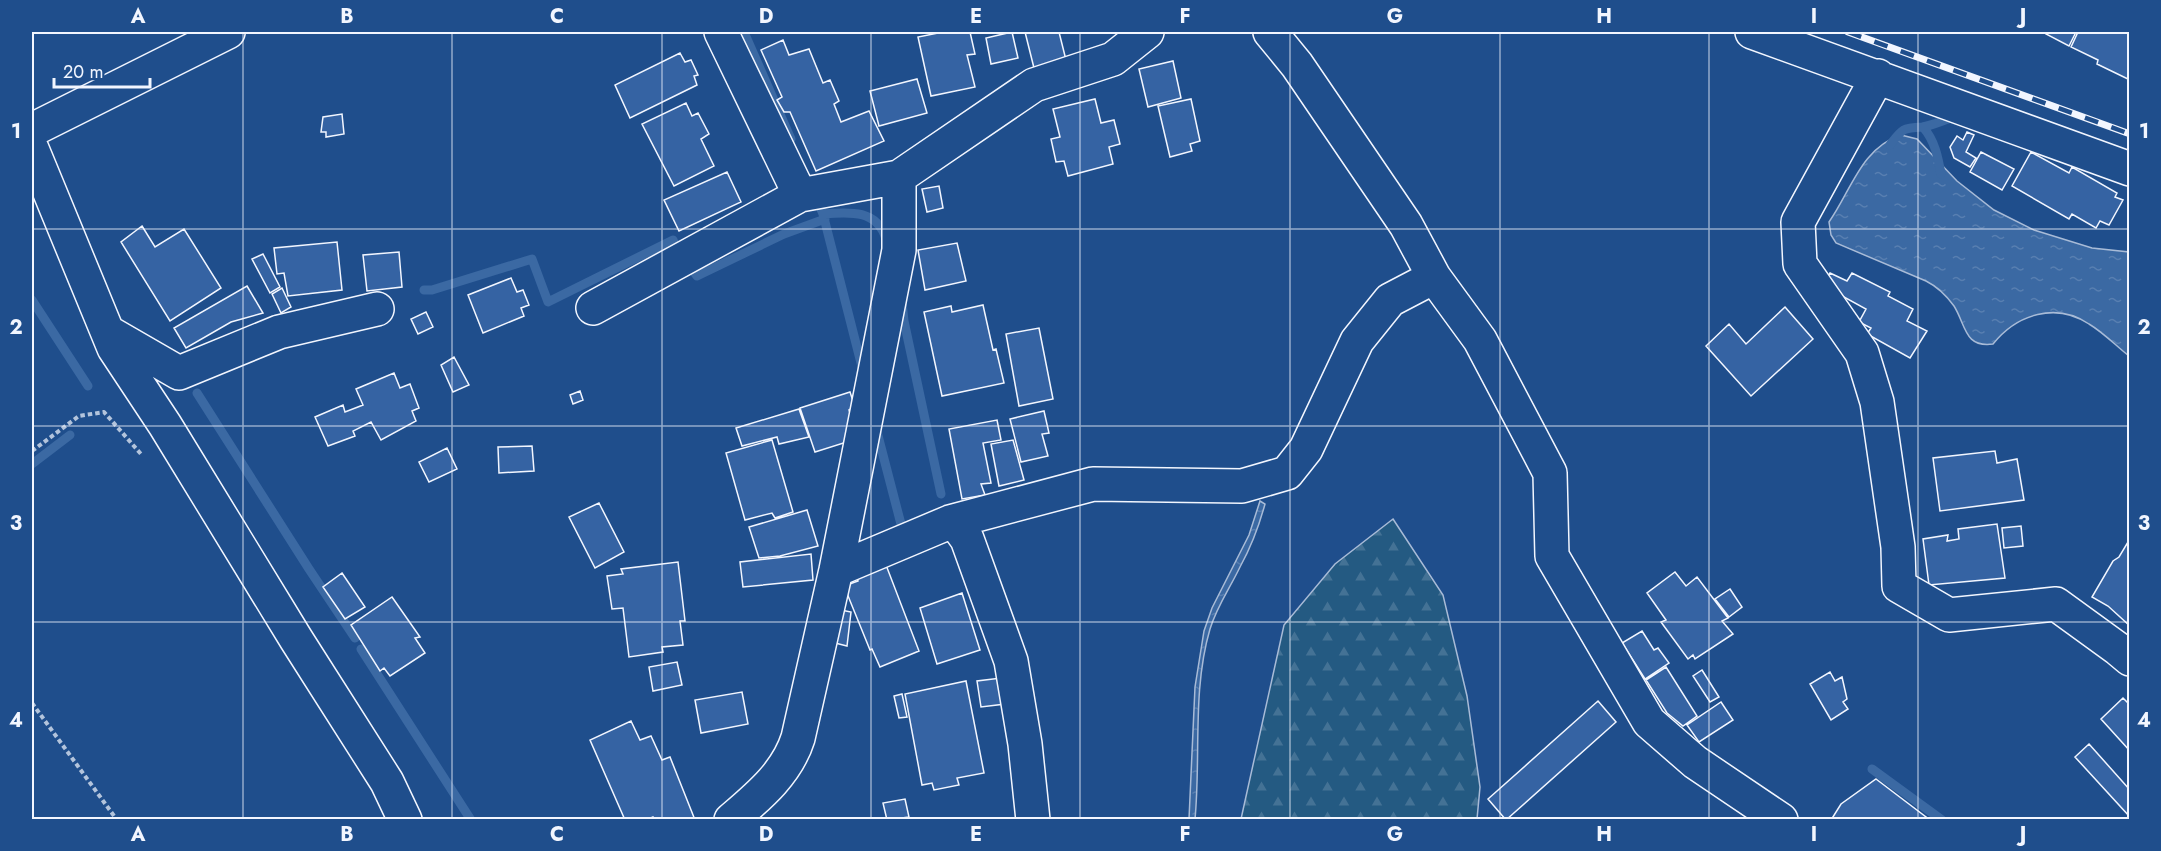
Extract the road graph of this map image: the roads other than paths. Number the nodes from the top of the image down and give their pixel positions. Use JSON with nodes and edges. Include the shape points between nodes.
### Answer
{"nodes":[{"id":1,"x":228,"y":32,"type":"edge"},
{"id":2,"x":722,"y":32,"type":"edge"},
{"id":3,"x":1147,"y":32,"type":"edge"},
{"id":4,"x":1270,"y":32,"type":"edge"},
{"id":5,"x":1752,"y":32,"type":"edge"},
{"id":6,"x":1878,"y":76,"type":"junction"},
{"id":7,"x":32,"y":130,"type":"edge"},
{"id":8,"x":32,"y":149,"type":"edge"},
{"id":9,"x":2130,"y":169,"type":"edge"},
{"id":10,"x":899,"y":177,"type":"junction"},
{"id":11,"x":800,"y":195,"type":"junction"},
{"id":12,"x":1434,"y":277,"type":"junction"},
{"id":13,"x":593,"y":308,"type":"dead end"},
{"id":14,"x":377,"y":309,"type":"dead end"},
{"id":15,"x":108,"y":332,"type":"junction"},
{"id":16,"x":954,"y":521,"type":"junction"},
{"id":17,"x":836,"y":570,"type":"junction"},
{"id":18,"x":2130,"y":659,"type":"edge"},
{"id":19,"x":405,"y":819,"type":"edge"},
{"id":20,"x":731,"y":819,"type":"edge"},
{"id":21,"x":1033,"y":819,"type":"edge"},
{"id":22,"x":1780,"y":819,"type":"edge"}],
"edges":[{"from":1,"to":7,"type":"street"},
{"from":2,"to":11,"type":"street"},
{"from":3,"to":10,"type":"street","via":[[1113,58],[1034,85]]},
{"from":4,"to":12,"type":"street","via":[[1297,65],[1399,216]]},
{"from":5,"to":6,"type":"street"},
{"from":6,"to":9,"type":"street"},
{"from":6,"to":18,"type":"street","via":[[1798,222],[1800,264],[1863,353],[1877,402],[1898,547],[1899,586],[1949,615],[2056,604]]},
{"from":8,"to":15,"type":"street"},
{"from":10,"to":11,"type":"street"},
{"from":10,"to":17,"type":"street","via":[[899,250]]},
{"from":11,"to":13,"type":"street"},
{"from":12,"to":16,"type":"street","via":[[1390,300],[1357,341],[1306,449],[1287,473],[1242,486],[1093,484]]},
{"from":12,"to":22,"type":"street","via":[[1480,340],[1550,473],[1552,556],[1649,722],[1695,762]]},
{"from":14,"to":15,"type":"street","via":[[279,332],[179,373]]},
{"from":15,"to":19,"type":"street","via":[[114,348],[387,782]]},
{"from":16,"to":17,"type":"street"},
{"from":16,"to":21,"type":"street","via":[[967,539],[1011,661]]},
{"from":17,"to":20,"type":"street","via":[[793,756],[756,799]]}]}
